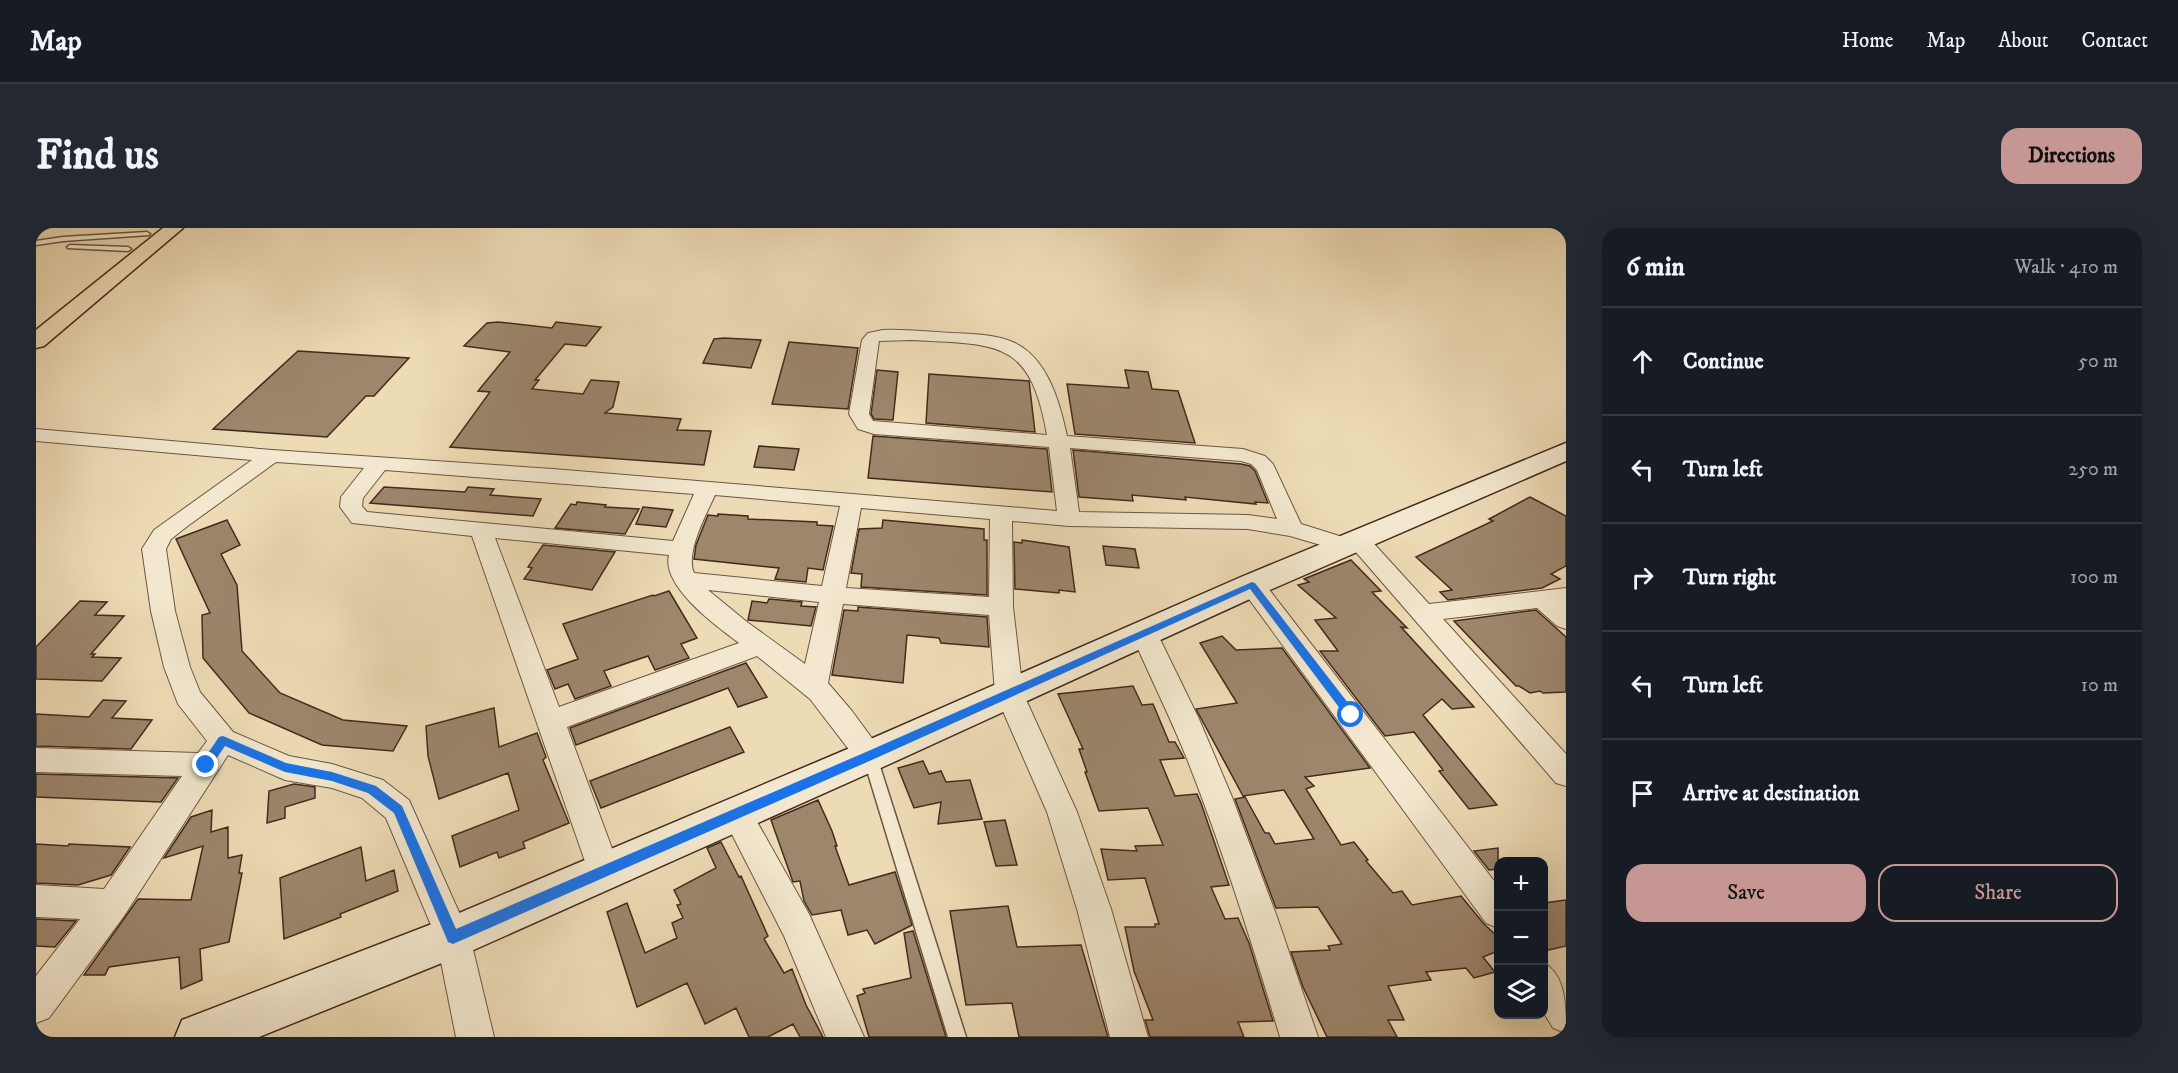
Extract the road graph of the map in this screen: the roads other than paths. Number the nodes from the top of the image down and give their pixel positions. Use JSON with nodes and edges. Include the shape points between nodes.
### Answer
{"nodes":[{"id":1,"x":174,"y":228,"type":"edge"},
{"id":2,"x":151,"y":231,"type":"edge"},
{"id":3,"x":36,"y":245,"type":"edge"},
{"id":4,"x":128,"y":249,"type":"junction"},
{"id":5,"x":36,"y":322,"type":"edge"},
{"id":6,"x":36,"y":340,"type":"edge"},
{"id":7,"x":36,"y":435,"type":"edge"},
{"id":8,"x":1057,"y":441,"type":"junction"},
{"id":9,"x":1564,"y":454,"type":"edge"},
{"id":10,"x":272,"y":456,"type":"junction"},
{"id":11,"x":380,"y":462,"type":"junction"},
{"id":12,"x":707,"y":489,"type":"junction"},
{"id":13,"x":852,"y":500,"type":"junction"},
{"id":14,"x":1001,"y":512,"type":"junction"},
{"id":15,"x":1070,"y":519,"type":"junction"},
{"id":16,"x":1292,"y":529,"type":"junction"},
{"id":17,"x":481,"y":530,"type":"junction"},
{"id":18,"x":1353,"y":544,"type":"junction"},
{"id":19,"x":682,"y":549,"type":"junction"},
{"id":20,"x":685,"y":580,"type":"junction"},
{"id":21,"x":1252,"y":585,"type":"junction"},
{"id":22,"x":832,"y":595,"type":"junction"},
{"id":23,"x":1555,"y":598,"type":"edge"},
{"id":24,"x":1001,"y":607,"type":"junction"},
{"id":25,"x":1423,"y":613,"type":"junction"},
{"id":26,"x":1566,"y":620,"type":"edge"},
{"id":27,"x":1144,"y":633,"type":"junction"},
{"id":28,"x":760,"y":645,"type":"junction"},
{"id":29,"x":813,"y":685,"type":"junction"},
{"id":30,"x":1009,"y":693,"type":"junction"},
{"id":31,"x":550,"y":722,"type":"junction"},
{"id":32,"x":214,"y":753,"type":"junction"},
{"id":33,"x":870,"y":756,"type":"junction"},
{"id":34,"x":36,"y":760,"type":"edge"},
{"id":35,"x":1566,"y":774,"type":"edge"},
{"id":36,"x":736,"y":813,"type":"junction"},
{"id":37,"x":604,"y":870,"type":"junction"},
{"id":38,"x":36,"y":902,"type":"edge"},
{"id":39,"x":112,"y":905,"type":"junction"},
{"id":40,"x":1497,"y":911,"type":"edge"},
{"id":41,"x":453,"y":937,"type":"junction"},
{"id":42,"x":1548,"y":987,"type":"edge"},
{"id":43,"x":36,"y":1005,"type":"edge"},
{"id":44,"x":1566,"y":1015,"type":"edge"},
{"id":45,"x":199,"y":1037,"type":"edge"},
{"id":46,"x":475,"y":1037,"type":"edge"},
{"id":47,"x":845,"y":1037,"type":"edge"},
{"id":48,"x":957,"y":1037,"type":"edge"},
{"id":49,"x":1129,"y":1037,"type":"edge"},
{"id":50,"x":1299,"y":1037,"type":"edge"}],
"edges":[{"from":1,"to":6,"type":"highway"},
{"from":2,"to":3,"type":"lane","via":[[113,238],[49,240]]},
{"from":2,"to":4,"type":"highway"},
{"from":3,"to":4,"type":"lane"},
{"from":4,"to":5,"type":"highway"},
{"from":7,"to":10,"type":"street"},
{"from":8,"to":8,"type":"street","via":[[866,425],[859,414],[871,340],[882,335],[933,336],[986,340],[1011,348],[1028,362],[1042,382]]},
{"from":8,"to":15,"type":"street"},
{"from":8,"to":16,"type":"street","via":[[1243,455],[1258,460],[1266,468]]},
{"from":9,"to":18,"type":"street"},
{"from":10,"to":11,"type":"street"},
{"from":10,"to":32,"type":"street","via":[[181,520],[162,535],[154,549],[163,611],[177,667]]},
{"from":11,"to":12,"type":"street"},
{"from":11,"to":17,"type":"street","via":[[352,497],[351,507],[360,518]]},
{"from":12,"to":13,"type":"street"},
{"from":12,"to":19,"type":"street"},
{"from":13,"to":14,"type":"street"},
{"from":13,"to":22,"type":"street"},
{"from":14,"to":15,"type":"street"},
{"from":14,"to":24,"type":"street"},
{"from":15,"to":16,"type":"street","via":[[1248,522]]},
{"from":16,"to":18,"type":"street"},
{"from":17,"to":19,"type":"street"},
{"from":17,"to":31,"type":"street"},
{"from":18,"to":21,"type":"street"},
{"from":18,"to":25,"type":"street"},
{"from":19,"to":20,"type":"street","via":[[678,564]]},
{"from":20,"to":22,"type":"street"},
{"from":20,"to":28,"type":"street","via":[[718,614]]},
{"from":21,"to":27,"type":"street"},
{"from":21,"to":40,"type":"street"},
{"from":22,"to":24,"type":"street"},
{"from":22,"to":29,"type":"street"},
{"from":23,"to":25,"type":"street"},
{"from":23,"to":26,"type":"street"},
{"from":24,"to":30,"type":"street"},
{"from":25,"to":35,"type":"street"},
{"from":27,"to":30,"type":"street"},
{"from":27,"to":50,"type":"street","via":[[1215,796]]},
{"from":28,"to":29,"type":"street"},
{"from":28,"to":31,"type":"street"},
{"from":29,"to":33,"type":"street"},
{"from":30,"to":33,"type":"street"},
{"from":30,"to":49,"type":"street","via":[[1062,812]]},
{"from":31,"to":37,"type":"street"},
{"from":32,"to":34,"type":"street"},
{"from":32,"to":39,"type":"street"},
{"from":32,"to":41,"type":"street","via":[[332,776],[372,789],[398,809]]},
{"from":33,"to":36,"type":"street"},
{"from":33,"to":48,"type":"lane"},
{"from":36,"to":37,"type":"street"},
{"from":36,"to":47,"type":"street","via":[[797,926]]},
{"from":37,"to":41,"type":"street"},
{"from":38,"to":39,"type":"street"},
{"from":39,"to":43,"type":"street"},
{"from":41,"to":45,"type":"street"},
{"from":41,"to":46,"type":"street"},
{"from":42,"to":44,"type":"street"}]}
